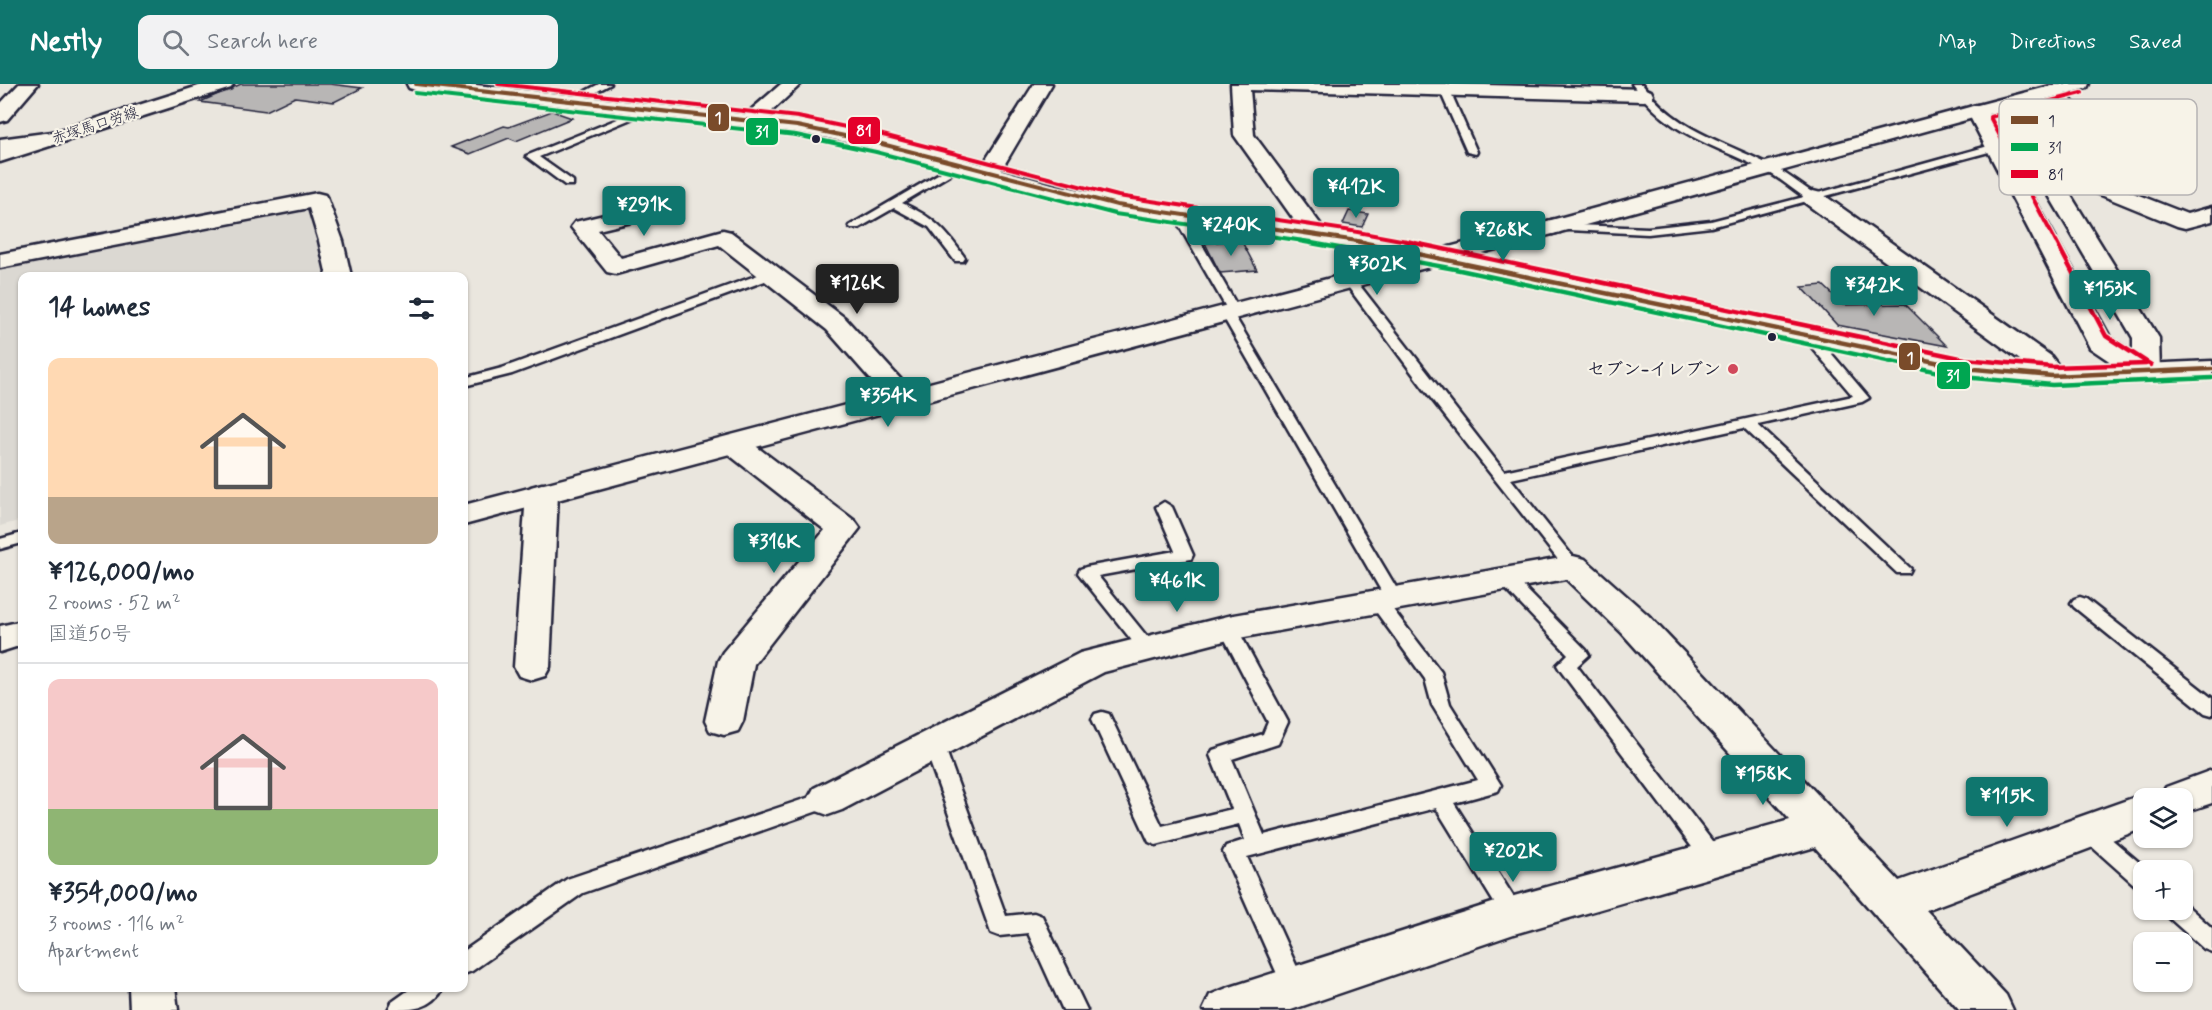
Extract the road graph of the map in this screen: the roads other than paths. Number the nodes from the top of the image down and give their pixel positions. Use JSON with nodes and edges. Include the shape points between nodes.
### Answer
{"nodes":[{"id":1,"x":22,"y":84,"type":"edge"},
{"id":2,"x":29,"y":84,"type":"edge"},
{"id":3,"x":224,"y":84,"type":"edge"},
{"id":4,"x":416,"y":84,"type":"edge"},
{"id":5,"x":606,"y":84,"type":"edge"},
{"id":6,"x":792,"y":84,"type":"edge"},
{"id":7,"x":1043,"y":84,"type":"edge"},
{"id":8,"x":1240,"y":84,"type":"edge"},
{"id":9,"x":2080,"y":84,"type":"edge"},
{"id":10,"x":0,"y":87,"type":"edge"},
{"id":11,"x":1444,"y":87,"type":"edge"},
{"id":12,"x":2054,"y":87,"type":"edge"},
{"id":13,"x":1640,"y":89,"type":"edge"},
{"id":14,"x":2019,"y":99,"type":"edge"},
{"id":15,"x":2065,"y":99,"type":"edge"},
{"id":16,"x":572,"y":101,"type":"junction"},
{"id":17,"x":1999,"y":106,"type":"edge"},
{"id":18,"x":648,"y":110,"type":"junction"},
{"id":19,"x":1977,"y":111,"type":"junction"},
{"id":20,"x":0,"y":116,"type":"edge"},
{"id":21,"x":751,"y":120,"type":"junction"},
{"id":22,"x":60,"y":137,"type":"junction"},
{"id":23,"x":0,"y":145,"type":"edge"},
{"id":24,"x":1997,"y":146,"type":"junction"},
{"id":25,"x":1999,"y":150,"type":"edge"},
{"id":26,"x":1472,"y":152,"type":"dead end"},
{"id":27,"x":0,"y":156,"type":"edge"},
{"id":28,"x":962,"y":163,"type":"junction"},
{"id":29,"x":1767,"y":167,"type":"junction"},
{"id":30,"x":989,"y":172,"type":"junction"},
{"id":31,"x":569,"y":183,"type":"dead end"},
{"id":32,"x":2022,"y":195,"type":"edge"},
{"id":33,"x":2061,"y":195,"type":"edge"},
{"id":34,"x":2120,"y":195,"type":"edge"},
{"id":35,"x":1813,"y":198,"type":"junction"},
{"id":36,"x":895,"y":204,"type":"junction"},
{"id":37,"x":662,"y":208,"type":"dead end"},
{"id":38,"x":2212,"y":214,"type":"edge"},
{"id":39,"x":1179,"y":215,"type":"junction"},
{"id":40,"x":855,"y":226,"type":"dead end"},
{"id":41,"x":1552,"y":226,"type":"junction"},
{"id":42,"x":1315,"y":233,"type":"junction"},
{"id":43,"x":1443,"y":257,"type":"junction"},
{"id":44,"x":959,"y":258,"type":"dead end"},
{"id":45,"x":0,"y":261,"type":"edge"},
{"id":46,"x":338,"y":272,"type":"edge"},
{"id":47,"x":769,"y":275,"type":"junction"},
{"id":48,"x":1350,"y":281,"type":"junction"},
{"id":49,"x":1231,"y":312,"type":"junction"},
{"id":50,"x":1810,"y":337,"type":"junction"},
{"id":51,"x":2212,"y":369,"type":"edge"},
{"id":52,"x":2145,"y":373,"type":"junction"},
{"id":53,"x":2052,"y":376,"type":"junction"},
{"id":54,"x":468,"y":381,"type":"edge"},
{"id":55,"x":904,"y":400,"type":"junction"},
{"id":56,"x":1747,"y":423,"type":"junction"},
{"id":57,"x":734,"y":444,"type":"junction"},
{"id":58,"x":1501,"y":476,"type":"junction"},
{"id":59,"x":542,"y":494,"type":"junction"},
{"id":60,"x":1164,"y":507,"type":"dead end"},
{"id":61,"x":468,"y":514,"type":"edge"},
{"id":62,"x":18,"y":539,"type":"edge"},
{"id":63,"x":0,"y":544,"type":"edge"},
{"id":64,"x":1573,"y":567,"type":"junction"},
{"id":65,"x":1903,"y":569,"type":"dead end"},
{"id":66,"x":1506,"y":579,"type":"junction"},
{"id":67,"x":1386,"y":600,"type":"junction"},
{"id":68,"x":2080,"y":603,"type":"dead end"},
{"id":69,"x":1228,"y":627,"type":"junction"},
{"id":70,"x":18,"y":634,"type":"edge"},
{"id":71,"x":0,"y":639,"type":"edge"},
{"id":72,"x":1147,"y":648,"type":"junction"},
{"id":73,"x":532,"y":667,"type":"dead end"},
{"id":74,"x":2212,"y":708,"type":"edge"},
{"id":75,"x":1102,"y":719,"type":"dead end"},
{"id":76,"x":724,"y":722,"type":"dead end"},
{"id":77,"x":934,"y":745,"type":"junction"},
{"id":78,"x":2212,"y":786,"type":"edge"},
{"id":79,"x":2193,"y":793,"type":"edge"},
{"id":80,"x":828,"y":799,"type":"joint"},
{"id":81,"x":1441,"y":799,"type":"junction"},
{"id":82,"x":1245,"y":814,"type":"junction"},
{"id":83,"x":2133,"y":815,"type":"edge"},
{"id":84,"x":1822,"y":828,"type":"junction"},
{"id":85,"x":2088,"y":831,"type":"junction"},
{"id":86,"x":1258,"y":845,"type":"junction"},
{"id":87,"x":1714,"y":860,"type":"junction"},
{"id":88,"x":2133,"y":870,"type":"edge"},
{"id":89,"x":1892,"y":903,"type":"junction"},
{"id":90,"x":1514,"y":915,"type":"junction"},
{"id":91,"x":2187,"y":920,"type":"edge"},
{"id":92,"x":2212,"y":942,"type":"edge"},
{"id":93,"x":468,"y":961,"type":"edge"},
{"id":94,"x":1294,"y":987,"type":"junction"},
{"id":95,"x":152,"y":992,"type":"edge"},
{"id":96,"x":425,"y":992,"type":"edge"},
{"id":97,"x":154,"y":1010,"type":"edge"},
{"id":98,"x":400,"y":1010,"type":"edge"},
{"id":99,"x":1075,"y":1010,"type":"edge"},
{"id":100,"x":1227,"y":1010,"type":"edge"},
{"id":101,"x":1989,"y":1010,"type":"edge"}],
"edges":[{"from":1,"to":10,"type":"main road"},
{"from":2,"to":20,"type":"main road"},
{"from":3,"to":22,"type":"main road","name":"赤塚馬口労線"},
{"from":4,"to":16,"type":"main road"},
{"from":5,"to":16,"type":"lane"},
{"from":6,"to":21,"type":"main road"},
{"from":7,"to":30,"type":"main road"},
{"from":8,"to":11,"type":"main road"},
{"from":8,"to":42,"type":"main road","via":[[1244,135]]},
{"from":9,"to":12,"type":"main road"},
{"from":11,"to":13,"type":"main road"},
{"from":11,"to":26,"type":"lane"},
{"from":12,"to":14,"type":"main road"},
{"from":12,"to":15,"type":"lane"},
{"from":13,"to":29,"type":"lane","via":[[1665,118],[1689,134]]},
{"from":16,"to":18,"type":"main road"},
{"from":17,"to":19,"type":"main road"},
{"from":18,"to":21,"type":"main road"},
{"from":18,"to":31,"type":"lane","via":[[531,156]]},
{"from":19,"to":24,"type":"main road"},
{"from":19,"to":29,"type":"main road"},
{"from":21,"to":28,"type":"main road","via":[[849,134]]},
{"from":22,"to":23,"type":"main road"},
{"from":22,"to":27,"type":"main road","name":"赤塚馬口労線"},
{"from":24,"to":25,"type":"main road"},
{"from":24,"to":35,"type":"lane"},
{"from":28,"to":30,"type":"main road"},
{"from":28,"to":36,"type":"lane"},
{"from":29,"to":35,"type":"lane"},
{"from":29,"to":41,"type":"main road"},
{"from":30,"to":39,"type":"main road","via":[[1082,198]]},
{"from":32,"to":52,"type":"main road","via":[[2099,342]]},
{"from":33,"to":52,"type":"main road","via":[[2146,338]]},
{"from":34,"to":38,"type":"main road","via":[[2185,221]]},
{"from":35,"to":41,"type":"lane","via":[[1711,224],[1648,231]]},
{"from":35,"to":53,"type":"main road","via":[[2042,362]]},
{"from":36,"to":40,"type":"lane"},
{"from":36,"to":44,"type":"lane","via":[[940,229]]},
{"from":37,"to":47,"type":"main road","via":[[583,227],[616,267],[723,237]]},
{"from":39,"to":42,"type":"main road"},
{"from":39,"to":49,"type":"lane"},
{"from":41,"to":43,"type":"main road"},
{"from":42,"to":43,"type":"main road"},
{"from":43,"to":48,"type":"main road"},
{"from":43,"to":50,"type":"main road"},
{"from":45,"to":46,"type":"main road","via":[[317,200]]},
{"from":47,"to":54,"type":"lane","via":[[507,371]]},
{"from":47,"to":55,"type":"main road","via":[[836,324]]},
{"from":48,"to":49,"type":"main road"},
{"from":48,"to":58,"type":"lane"},
{"from":49,"to":55,"type":"main road"},
{"from":49,"to":67,"type":"lane"},
{"from":50,"to":53,"type":"main road","via":[[1964,368]]},
{"from":50,"to":56,"type":"lane","via":[[1862,398]]},
{"from":51,"to":52,"type":"main road"},
{"from":52,"to":53,"type":"main road"},
{"from":55,"to":57,"type":"main road"},
{"from":56,"to":58,"type":"lane"},
{"from":56,"to":65,"type":"lane"},
{"from":57,"to":59,"type":"main road"},
{"from":57,"to":76,"type":"main road","via":[[844,528],[736,661]]},
{"from":58,"to":64,"type":"lane"},
{"from":59,"to":61,"type":"main road"},
{"from":59,"to":73,"type":"main road"},
{"from":60,"to":72,"type":"lane","via":[[1185,555],[1086,573]]},
{"from":62,"to":63,"type":"lane"},
{"from":64,"to":66,"type":"main road"},
{"from":64,"to":84,"type":"main road","via":[[1635,624]]},
{"from":66,"to":67,"type":"main road"},
{"from":66,"to":87,"type":"lane","via":[[1580,655],[1566,665]]},
{"from":67,"to":69,"type":"main road"},
{"from":67,"to":81,"type":"lane","via":[[1434,677],[1441,705],[1491,785]]},
{"from":68,"to":74,"type":"lane"},
{"from":69,"to":72,"type":"main road"},
{"from":69,"to":82,"type":"lane","via":[[1278,722],[1271,739],[1220,755]]},
{"from":70,"to":71,"type":"main road"},
{"from":72,"to":77,"type":"main road","via":[[1093,662]]},
{"from":75,"to":82,"type":"lane","via":[[1156,836]]},
{"from":77,"to":80,"type":"main road"},
{"from":77,"to":99,"type":"lane","via":[[999,926],[1034,923]]},
{"from":78,"to":79,"type":"main road"},
{"from":80,"to":93,"type":"lane","via":[[574,886]]},
{"from":81,"to":86,"type":"lane"},
{"from":81,"to":90,"type":"lane"},
{"from":82,"to":86,"type":"lane"},
{"from":83,"to":85,"type":"main road"},
{"from":84,"to":87,"type":"main road"},
{"from":84,"to":89,"type":"main road"},
{"from":85,"to":88,"type":"lane"},
{"from":85,"to":89,"type":"main road"},
{"from":86,"to":94,"type":"lane","via":[[1234,852]]},
{"from":87,"to":90,"type":"main road"},
{"from":89,"to":101,"type":"main road"},
{"from":90,"to":94,"type":"main road"},
{"from":91,"to":92,"type":"lane"},
{"from":94,"to":100,"type":"main road"},
{"from":95,"to":97,"type":"main road"},
{"from":96,"to":98,"type":"lane"}]}
